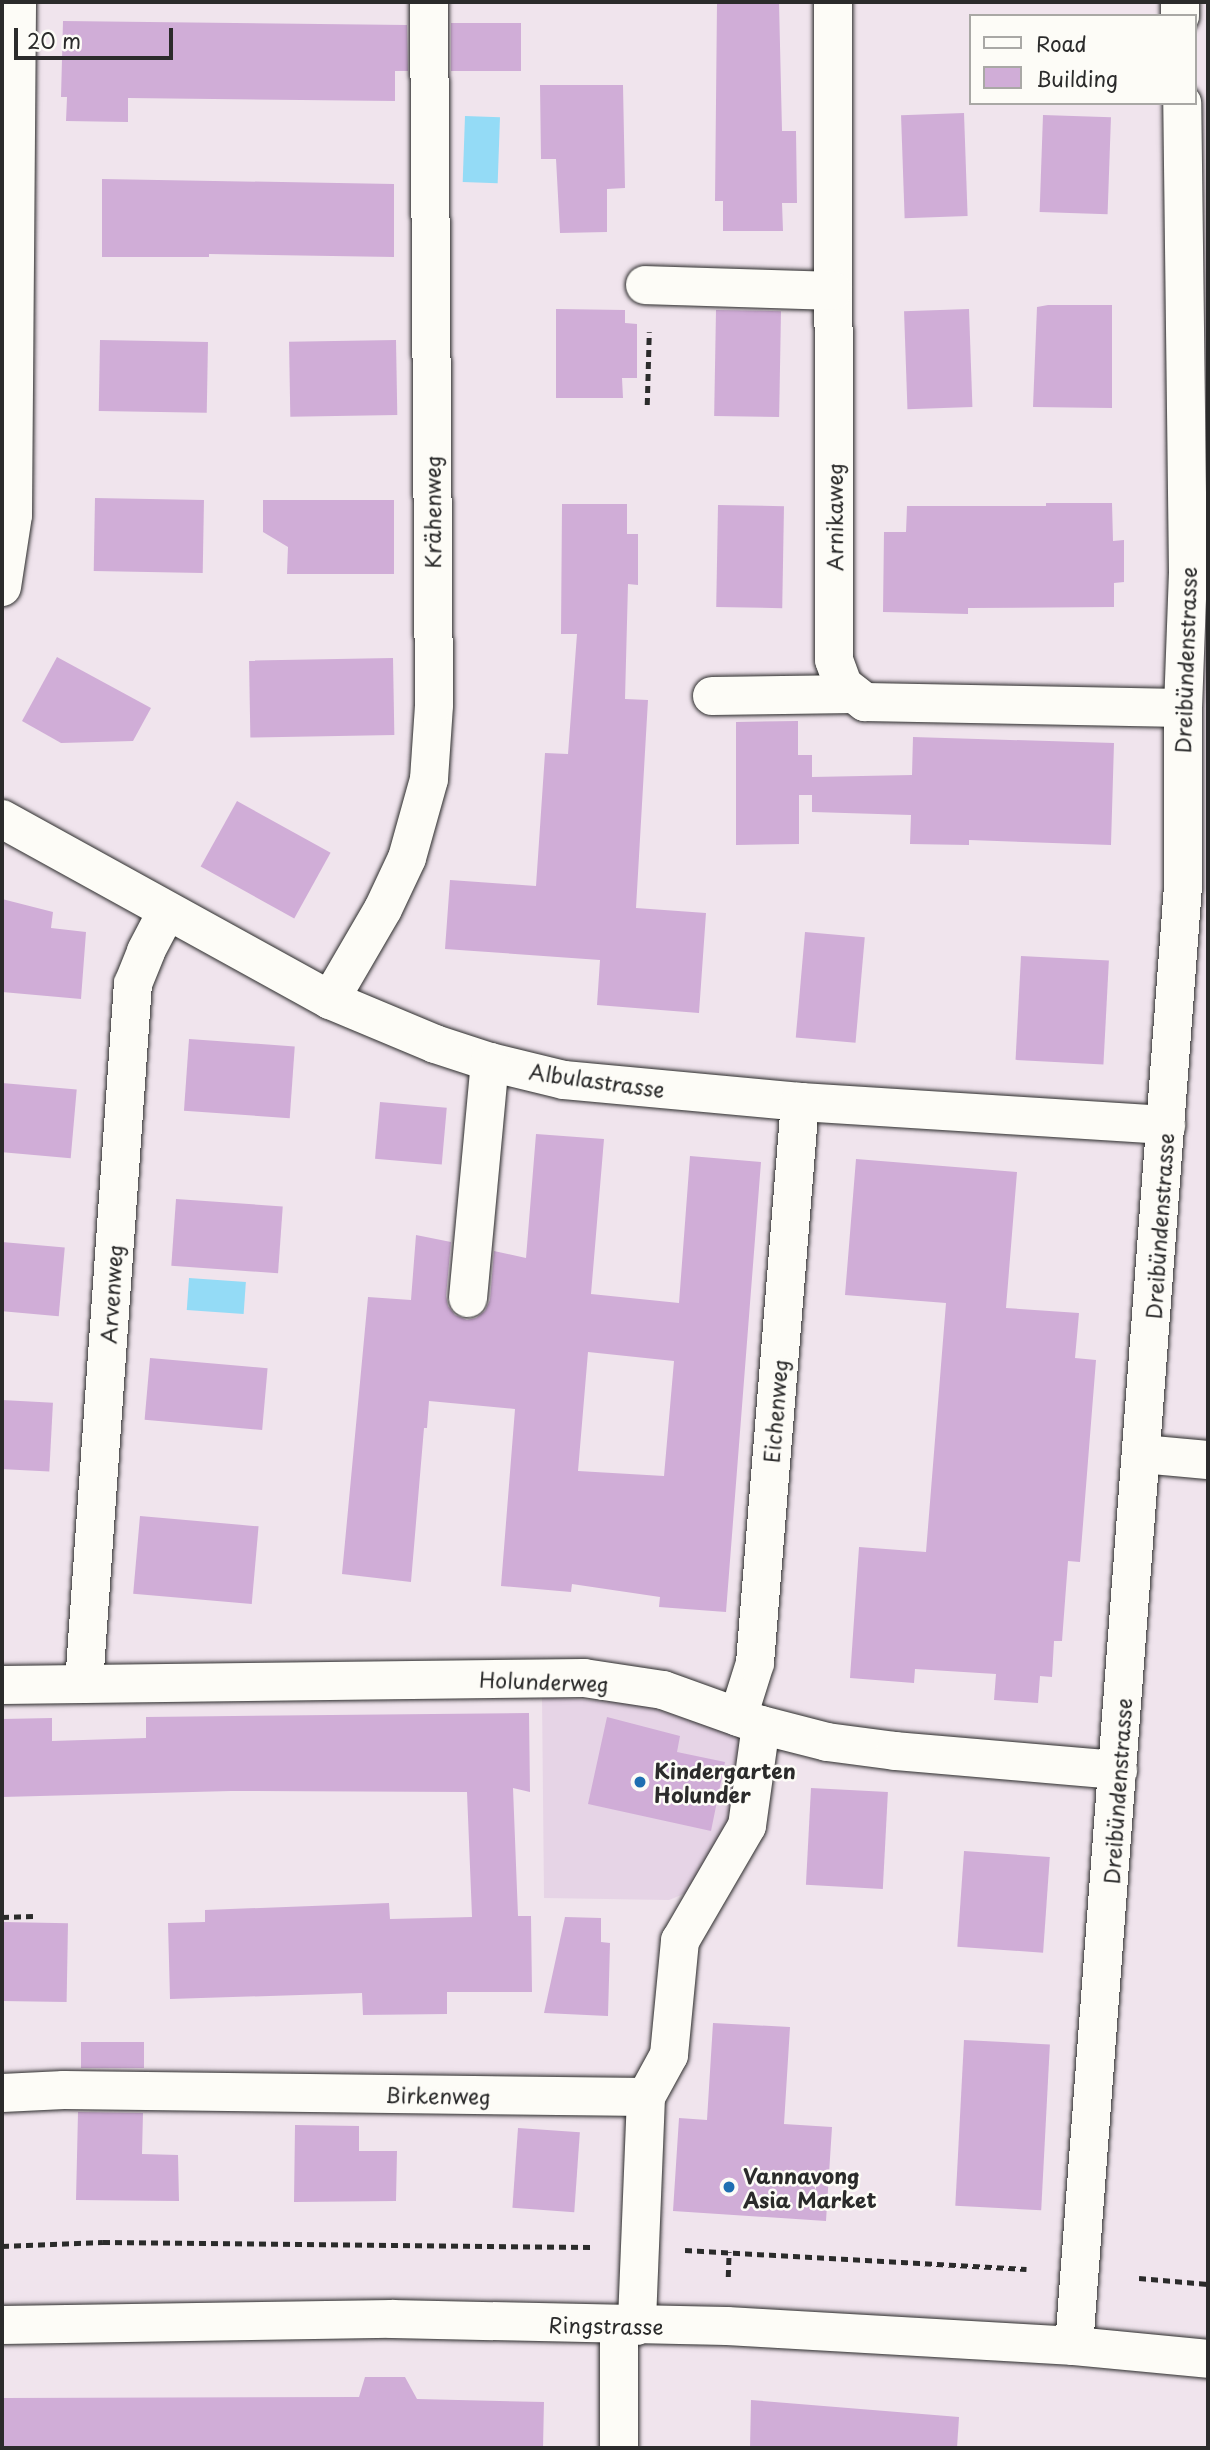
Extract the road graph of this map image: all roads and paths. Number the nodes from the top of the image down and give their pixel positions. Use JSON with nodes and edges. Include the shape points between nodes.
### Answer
{"nodes":[{"id":1,"x":17,"y":2,"type":"edge"},
{"id":2,"x":429,"y":2,"type":"edge"},
{"id":3,"x":833,"y":2,"type":"edge"},
{"id":4,"x":1182,"y":105,"type":"edge"},
{"id":5,"x":648,"y":286,"type":"joint"},
{"id":6,"x":833,"y":291,"type":"junction"},
{"id":7,"x":647,"y":405,"type":"dead end"},
{"id":8,"x":1198,"y":575,"type":"edge"},
{"id":9,"x":2,"y":587,"type":"edge"},
{"id":10,"x":854,"y":694,"type":"junction"},
{"id":11,"x":712,"y":696,"type":"dead end"},
{"id":12,"x":1183,"y":708,"type":"junction"},
{"id":13,"x":2,"y":819,"type":"edge"},
{"id":14,"x":1195,"y":888,"type":"edge"},
{"id":15,"x":167,"y":911,"type":"junction"},
{"id":16,"x":330,"y":1000,"type":"junction"},
{"id":17,"x":490,"y":1062,"type":"junction"},
{"id":18,"x":800,"y":1102,"type":"junction"},
{"id":19,"x":1166,"y":1125,"type":"junction"},
{"id":20,"x":468,"y":1298,"type":"dead end"},
{"id":21,"x":1142,"y":1454,"type":"junction"},
{"id":22,"x":1208,"y":1460,"type":"edge"},
{"id":23,"x":83,"y":1684,"type":"junction"},
{"id":24,"x":2,"y":1685,"type":"edge"},
{"id":25,"x":750,"y":1721,"type":"junction"},
{"id":26,"x":1118,"y":1770,"type":"junction"},
{"id":27,"x":33,"y":1916,"type":"dead end"},
{"id":28,"x":2,"y":1917,"type":"edge"},
{"id":29,"x":2,"y":2093,"type":"edge"},
{"id":30,"x":646,"y":2097,"type":"junction"},
{"id":31,"x":2,"y":2246,"type":"edge"},
{"id":32,"x":640,"y":2248,"type":"junction"},
{"id":33,"x":729,"y":2252,"type":"junction"},
{"id":34,"x":1026,"y":2269,"type":"dead end"},
{"id":35,"x":728,"y":2277,"type":"dead end"},
{"id":36,"x":1139,"y":2278,"type":"dead end"},
{"id":37,"x":1208,"y":2284,"type":"edge"},
{"id":38,"x":2,"y":2325,"type":"edge"},
{"id":39,"x":628,"y":2326,"type":"junction"},
{"id":40,"x":1074,"y":2346,"type":"junction"},
{"id":41,"x":1208,"y":2358,"type":"edge"},
{"id":42,"x":619,"y":2448,"type":"edge"}],
"edges":[{"from":1,"to":9,"type":"street","via":[[13,515]]},
{"from":2,"to":16,"type":"street","name":"Krähenweg","via":[[434,705],[429,779],[407,858]]},
{"from":3,"to":6,"type":"street","name":"Arnikaweg"},
{"from":4,"to":8,"type":"street","name":"Dreibündenstrasse"},
{"from":5,"to":6,"type":"street"},
{"from":5,"to":7,"type":"path"},
{"from":6,"to":10,"type":"street","name":"Arnikaweg","via":[[834,660],[842,685]]},
{"from":8,"to":12,"type":"street","name":"Dreibündenstrasse"},
{"from":10,"to":11,"type":"street"},
{"from":10,"to":12,"type":"street","via":[[865,702]]},
{"from":12,"to":14,"type":"street","name":"Dreibündenstrasse"},
{"from":13,"to":15,"type":"street","name":"Albulastrasse"},
{"from":14,"to":19,"type":"street","name":"Dreibündenstrasse"},
{"from":15,"to":16,"type":"street","name":"Albulastrasse"},
{"from":15,"to":23,"type":"street","name":"Arvenweg","via":[[133,984]]},
{"from":16,"to":17,"type":"street","name":"Albulastrasse"},
{"from":17,"to":18,"type":"street","name":"Albulastrasse","via":[[564,1080]]},
{"from":17,"to":20,"type":"street"},
{"from":18,"to":19,"type":"street","name":"Albulastrasse"},
{"from":18,"to":25,"type":"street","name":"Eichenweg"},
{"from":19,"to":21,"type":"street","name":"Dreibündenstrasse"},
{"from":21,"to":22,"type":"street"},
{"from":21,"to":26,"type":"street","name":"Dreibündenstrasse"},
{"from":23,"to":24,"type":"street","name":"Holunderweg"},
{"from":23,"to":25,"type":"street","name":"Holunderweg","via":[[584,1678],[663,1690]]},
{"from":25,"to":26,"type":"street","name":"Holunderweg","via":[[827,1742]]},
{"from":25,"to":30,"type":"street","name":"Eichenweg","via":[[747,1826],[680,1941],[669,2054]]},
{"from":26,"to":40,"type":"street","name":"Dreibündenstrasse"},
{"from":27,"to":28,"type":"path"},
{"from":29,"to":30,"type":"street","name":"Birkenweg"},
{"from":30,"to":32,"type":"street"},
{"from":31,"to":32,"type":"path","via":[[103,2242]]},
{"from":32,"to":33,"type":"path"},
{"from":32,"to":39,"type":"street"},
{"from":33,"to":34,"type":"path"},
{"from":33,"to":35,"type":"path"},
{"from":36,"to":37,"type":"path"},
{"from":38,"to":39,"type":"street","name":"Ringstrasse","via":[[392,2319]]},
{"from":39,"to":40,"type":"street","name":"Ringstrasse","via":[[727,2326]]},
{"from":39,"to":42,"type":"street"},
{"from":40,"to":41,"type":"street","name":"Ringstrasse"}]}
